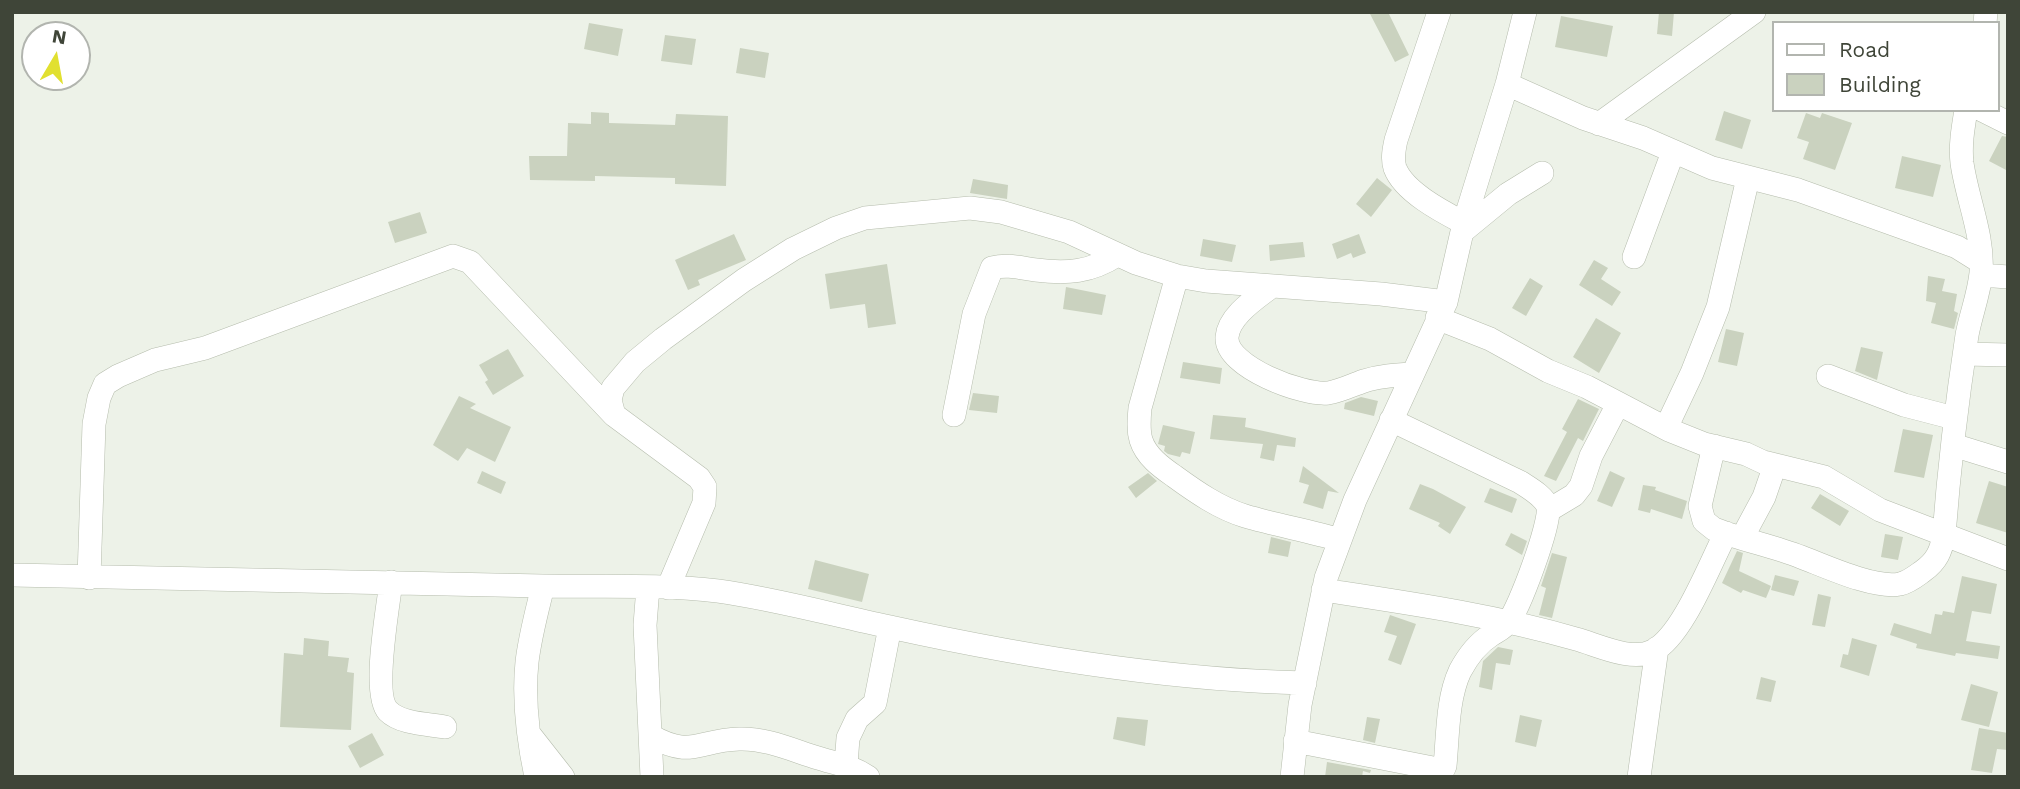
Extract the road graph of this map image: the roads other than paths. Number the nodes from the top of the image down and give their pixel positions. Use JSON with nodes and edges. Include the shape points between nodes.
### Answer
{"nodes":[{"id":1,"x":1439,"y":12,"type":"edge"},
{"id":2,"x":1754,"y":12,"type":"edge"},
{"id":3,"x":1520,"y":16,"type":"edge"},
{"id":4,"x":1507,"y":84,"type":"junction"},
{"id":5,"x":1966,"y":112,"type":"edge"},
{"id":6,"x":1986,"y":112,"type":"edge"},
{"id":7,"x":2008,"y":123,"type":"edge"},
{"id":8,"x":1600,"y":124,"type":"junction"},
{"id":9,"x":1673,"y":152,"type":"junction"},
{"id":10,"x":1542,"y":173,"type":"dead end"},
{"id":11,"x":1748,"y":178,"type":"junction"},
{"id":12,"x":1464,"y":227,"type":"junction"},
{"id":13,"x":1117,"y":255,"type":"junction"},
{"id":14,"x":1634,"y":257,"type":"dead end"},
{"id":15,"x":1981,"y":269,"type":"junction"},
{"id":16,"x":1177,"y":276,"type":"junction"},
{"id":17,"x":2008,"y":277,"type":"edge"},
{"id":18,"x":1272,"y":286,"type":"junction"},
{"id":19,"x":1442,"y":310,"type":"junction"},
{"id":20,"x":1965,"y":354,"type":"junction"},
{"id":21,"x":2008,"y":355,"type":"edge"},
{"id":22,"x":1412,"y":374,"type":"junction"},
{"id":23,"x":1828,"y":376,"type":"dead end"},
{"id":24,"x":1618,"y":404,"type":"junction"},
{"id":25,"x":614,"y":415,"type":"junction"},
{"id":26,"x":954,"y":415,"type":"dead end"},
{"id":27,"x":1954,"y":418,"type":"junction"},
{"id":28,"x":1391,"y":420,"type":"junction"},
{"id":29,"x":1665,"y":428,"type":"junction"},
{"id":30,"x":1953,"y":445,"type":"junction"},
{"id":31,"x":1714,"y":446,"type":"junction"},
{"id":32,"x":2008,"y":462,"type":"edge"},
{"id":33,"x":1775,"y":465,"type":"junction"},
{"id":34,"x":1549,"y":510,"type":"junction"},
{"id":35,"x":1944,"y":535,"type":"junction"},
{"id":36,"x":1734,"y":536,"type":"junction"},
{"id":37,"x":1340,"y":540,"type":"junction"},
{"id":38,"x":2008,"y":559,"type":"edge"},
{"id":39,"x":12,"y":575,"type":"edge"},
{"id":40,"x":89,"y":578,"type":"junction"},
{"id":41,"x":391,"y":583,"type":"junction"},
{"id":42,"x":543,"y":586,"type":"junction"},
{"id":43,"x":658,"y":588,"type":"junction"},
{"id":44,"x":1324,"y":590,"type":"junction"},
{"id":45,"x":1508,"y":622,"type":"junction"},
{"id":46,"x":890,"y":627,"type":"junction"},
{"id":47,"x":1657,"y":648,"type":"junction"},
{"id":48,"x":1305,"y":683,"type":"junction"},
{"id":49,"x":445,"y":727,"type":"dead end"},
{"id":50,"x":528,"y":732,"type":"junction"},
{"id":51,"x":651,"y":736,"type":"junction"},
{"id":52,"x":1295,"y":741,"type":"junction"},
{"id":53,"x":845,"y":765,"type":"junction"},
{"id":54,"x":536,"y":777,"type":"edge"},
{"id":55,"x":563,"y":777,"type":"edge"},
{"id":56,"x":652,"y":777,"type":"edge"},
{"id":57,"x":868,"y":777,"type":"edge"},
{"id":58,"x":1292,"y":777,"type":"edge"},
{"id":59,"x":1639,"y":777,"type":"edge"}],
"edges":[{"from":1,"to":12,"type":"street","via":[[1396,140],[1395,168],[1420,197]]},
{"from":2,"to":8,"type":"street"},
{"from":3,"to":4,"type":"street"},
{"from":4,"to":8,"type":"street"},
{"from":4,"to":12,"type":"street"},
{"from":5,"to":15,"type":"street","via":[[1962,163]]},
{"from":6,"to":7,"type":"street"},
{"from":8,"to":9,"type":"street"},
{"from":9,"to":11,"type":"street"},
{"from":9,"to":14,"type":"street"},
{"from":10,"to":12,"type":"street"},
{"from":11,"to":15,"type":"street","via":[[1798,190],[1957,247]]},
{"from":11,"to":29,"type":"street","via":[[1718,307]]},
{"from":12,"to":19,"type":"street"},
{"from":13,"to":16,"type":"street"},
{"from":13,"to":25,"type":"street","via":[[1069,232],[1001,212],[970,208],[865,218],[809,240],[744,280],[635,362],[613,388]]},
{"from":13,"to":26,"type":"street","via":[[1075,273],[1006,265],[992,268],[974,314]]},
{"from":15,"to":17,"type":"street"},
{"from":15,"to":20,"type":"street"},
{"from":16,"to":18,"type":"street"},
{"from":16,"to":37,"type":"street","via":[[1140,408],[1140,432],[1147,453],[1222,507]]},
{"from":18,"to":19,"type":"street","via":[[1368,292]]},
{"from":18,"to":22,"type":"street","via":[[1231,324],[1227,338],[1231,353],[1250,368],[1294,388],[1327,393],[1387,375]]},
{"from":19,"to":22,"type":"street"},
{"from":19,"to":24,"type":"street","via":[[1548,371]]},
{"from":20,"to":21,"type":"street"},
{"from":20,"to":27,"type":"street"},
{"from":22,"to":28,"type":"street"},
{"from":23,"to":27,"type":"street"},
{"from":24,"to":29,"type":"street"},
{"from":24,"to":34,"type":"street","via":[[1581,486]]},
{"from":25,"to":40,"type":"street","via":[[470,262],[453,256],[205,348],[155,360],[106,384],[94,424]]},
{"from":25,"to":43,"type":"street","via":[[705,487],[704,503]]},
{"from":27,"to":30,"type":"street"},
{"from":28,"to":34,"type":"street","via":[[1520,482],[1546,502]]},
{"from":28,"to":37,"type":"street"},
{"from":29,"to":31,"type":"street"},
{"from":30,"to":32,"type":"street"},
{"from":30,"to":35,"type":"street"},
{"from":31,"to":33,"type":"street"},
{"from":31,"to":36,"type":"street","via":[[1700,512],[1704,521]]},
{"from":33,"to":35,"type":"street","via":[[1824,477],[1880,510]]},
{"from":33,"to":36,"type":"street","via":[[1765,497]]},
{"from":34,"to":45,"type":"street","via":[[1534,563]]},
{"from":35,"to":36,"type":"street","via":[[1933,564],[1897,584],[1858,578]]},
{"from":35,"to":38,"type":"street"},
{"from":36,"to":47,"type":"street","via":[[1676,628]]},
{"from":37,"to":44,"type":"street"},
{"from":39,"to":40,"type":"street"},
{"from":40,"to":41,"type":"street"},
{"from":41,"to":42,"type":"street"},
{"from":41,"to":49,"type":"street","via":[[382,649],[383,701],[388,711],[402,719]]},
{"from":42,"to":43,"type":"street"},
{"from":42,"to":50,"type":"street","via":[[527,663]]},
{"from":43,"to":46,"type":"street","via":[[718,591]]},
{"from":43,"to":51,"type":"street","via":[[645,625]]},
{"from":44,"to":45,"type":"street"},
{"from":44,"to":48,"type":"street"},
{"from":45,"to":47,"type":"street","via":[[1638,655]]},
{"from":45,"to":52,"type":"street","via":[[1480,642],[1454,685],[1443,770]]},
{"from":46,"to":48,"type":"street","via":[[1117,669]]},
{"from":46,"to":53,"type":"street","via":[[875,703],[857,719],[848,738]]},
{"from":47,"to":59,"type":"street"},
{"from":48,"to":52,"type":"street"},
{"from":50,"to":54,"type":"street"},
{"from":50,"to":55,"type":"street"},
{"from":51,"to":53,"type":"street","via":[[678,748],[740,739],[765,742]]},
{"from":51,"to":56,"type":"street"},
{"from":52,"to":58,"type":"street"},
{"from":53,"to":57,"type":"street"}]}
